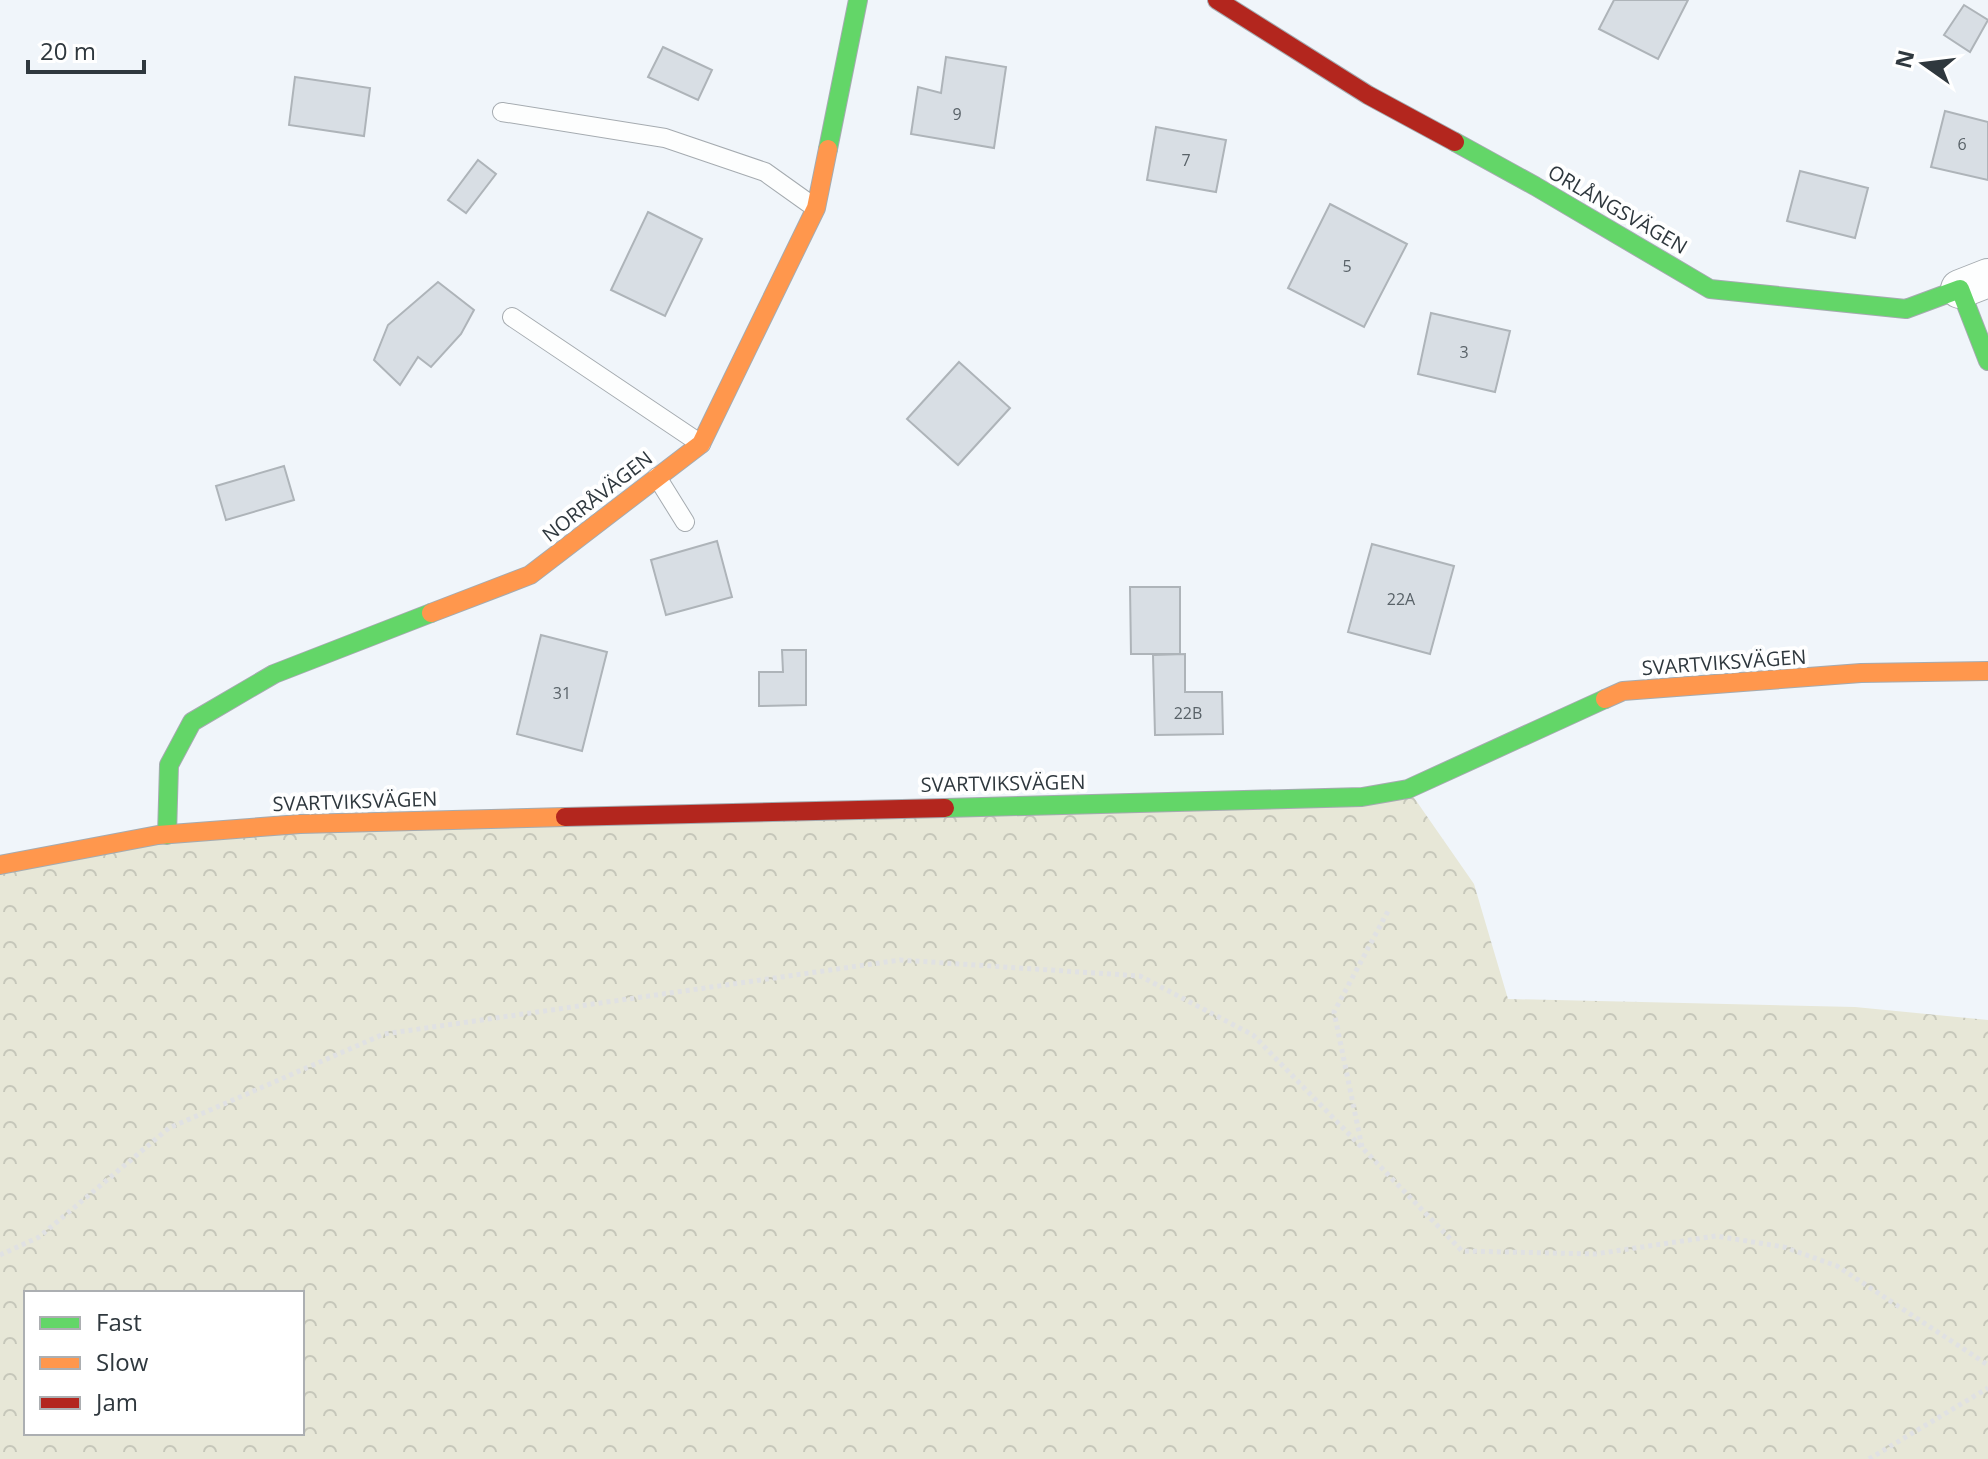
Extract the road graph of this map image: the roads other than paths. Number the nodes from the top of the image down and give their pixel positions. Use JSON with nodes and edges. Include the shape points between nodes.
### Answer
{"nodes":[{"id":1,"x":858,"y":0,"type":"edge"},
{"id":2,"x":1217,"y":0,"type":"edge"},
{"id":3,"x":502,"y":112,"type":"dead end"},
{"id":4,"x":816,"y":208,"type":"junction"},
{"id":5,"x":1974,"y":284,"type":"edge"},
{"id":6,"x":512,"y":317,"type":"dead end"},
{"id":7,"x":1988,"y":361,"type":"edge"},
{"id":8,"x":701,"y":444,"type":"junction"},
{"id":9,"x":657,"y":477,"type":"junction"},
{"id":10,"x":685,"y":522,"type":"dead end"},
{"id":11,"x":1988,"y":671,"type":"edge"},
{"id":12,"x":167,"y":835,"type":"junction"},
{"id":13,"x":0,"y":865,"type":"edge"}],
"edges":[{"from":1,"to":4,"type":"street","name":"NORRÅVÄGEN"},
{"from":2,"to":5,"type":"street","name":"ORLÅNGSVÄGEN","via":[[1368,95],[1710,289],[1906,309]]},
{"from":3,"to":4,"type":"lane","via":[[665,138],[765,172]]},
{"from":4,"to":8,"type":"street","name":"NORRÅVÄGEN"},
{"from":5,"to":7,"type":"street","name":"ORLÅNGSVÄGEN"},
{"from":6,"to":8,"type":"lane"},
{"from":8,"to":9,"type":"street","name":"NORRÅVÄGEN"},
{"from":9,"to":10,"type":"lane"},
{"from":9,"to":12,"type":"street","name":"NORRÅVÄGEN","via":[[530,575],[274,674],[192,722],[169,765]]},
{"from":11,"to":12,"type":"street","name":"SVARTVIKSVÄGEN","via":[[1861,673],[1623,691],[1408,789],[1362,797],[300,824]]},
{"from":12,"to":13,"type":"street","name":"SVARTVIKSVÄGEN"}]}
